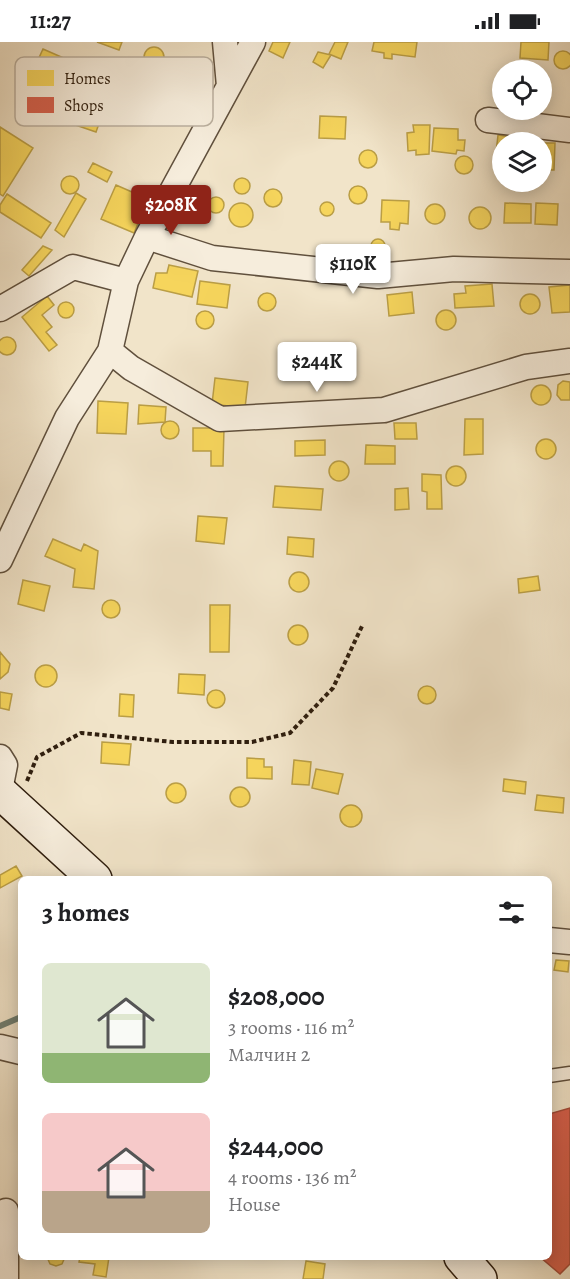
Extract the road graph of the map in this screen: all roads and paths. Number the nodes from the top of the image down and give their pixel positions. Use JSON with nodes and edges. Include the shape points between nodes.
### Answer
{"nodes":[{"id":1,"x":225,"y":42,"type":"edge"},
{"id":2,"x":253,"y":42,"type":"edge"},
{"id":3,"x":229,"y":86,"type":"junction"},
{"id":4,"x":213,"y":115,"type":"edge"},
{"id":5,"x":489,"y":120,"type":"dead end"},
{"id":6,"x":207,"y":126,"type":"edge"},
{"id":7,"x":570,"y":130,"type":"edge"},
{"id":8,"x":147,"y":237,"type":"junction"},
{"id":9,"x":570,"y":272,"type":"edge"},
{"id":10,"x":126,"y":281,"type":"junction"},
{"id":11,"x":0,"y":309,"type":"edge"},
{"id":12,"x":110,"y":351,"type":"junction"},
{"id":13,"x":570,"y":361,"type":"edge"},
{"id":14,"x":0,"y":560,"type":"edge"},
{"id":15,"x":363,"y":624,"type":"dead end"},
{"id":16,"x":0,"y":757,"type":"edge"},
{"id":17,"x":6,"y":796,"type":"edge"},
{"id":18,"x":92,"y":876,"type":"edge"},
{"id":19,"x":552,"y":940,"type":"edge"},
{"id":20,"x":570,"y":942,"type":"edge"},
{"id":21,"x":0,"y":1047,"type":"edge"},
{"id":22,"x":18,"y":1051,"type":"edge"},
{"id":23,"x":570,"y":1073,"type":"edge"},
{"id":24,"x":552,"y":1076,"type":"edge"},
{"id":25,"x":9,"y":1212,"type":"edge"},
{"id":26,"x":464,"y":1260,"type":"edge"},
{"id":27,"x":6,"y":1279,"type":"edge"},
{"id":28,"x":480,"y":1279,"type":"edge"}],
"edges":[{"from":1,"to":3,"type":"street"},
{"from":2,"to":3,"type":"street"},
{"from":3,"to":4,"type":"street"},
{"from":5,"to":7,"type":"street"},
{"from":6,"to":8,"type":"street"},
{"from":8,"to":9,"type":"street","via":[[212,258],[378,276],[454,270]]},
{"from":8,"to":10,"type":"street"},
{"from":10,"to":11,"type":"street","via":[[73,267]]},
{"from":10,"to":12,"type":"street"},
{"from":12,"to":13,"type":"street","via":[[131,368],[220,419],[384,410],[526,367]]},
{"from":12,"to":14,"type":"street","via":[[68,418]]},
{"from":15,"to":17,"type":"path","via":[[333,688],[290,733],[252,742],[173,742],[81,732],[37,757]]},
{"from":16,"to":17,"type":"street","via":[[5,765]]},
{"from":17,"to":18,"type":"main road"},
{"from":19,"to":20,"type":"street"},
{"from":21,"to":22,"type":"street"},
{"from":23,"to":24,"type":"lane"},
{"from":25,"to":27,"type":"street"},
{"from":26,"to":28,"type":"main road"}]}
